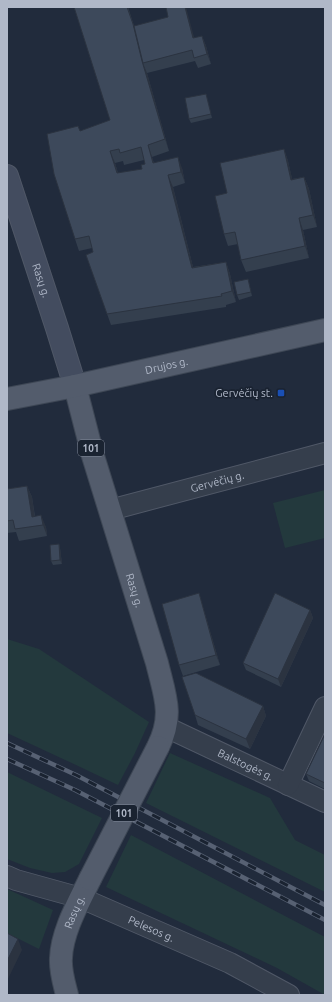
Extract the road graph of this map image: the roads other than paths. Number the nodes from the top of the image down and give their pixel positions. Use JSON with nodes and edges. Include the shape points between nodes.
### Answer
{"nodes":[{"id":1,"x":7,"y":176,"type":"edge"},
{"id":2,"x":325,"y":330,"type":"edge"},
{"id":3,"x":74,"y":386,"type":"junction"},
{"id":4,"x":7,"y":399,"type":"edge"},
{"id":5,"x":325,"y":453,"type":"edge"},
{"id":6,"x":110,"y":510,"type":"junction"},
{"id":7,"x":325,"y":707,"type":"edge"},
{"id":8,"x":162,"y":737,"type":"junction"},
{"id":9,"x":288,"y":785,"type":"junction"},
{"id":10,"x":325,"y":802,"type":"edge"},
{"id":11,"x":7,"y":876,"type":"edge"},
{"id":12,"x":81,"y":898,"type":"junction"},
{"id":13,"x":67,"y":995,"type":"edge"},
{"id":14,"x":289,"y":995,"type":"edge"}],
"edges":[{"from":1,"to":3,"type":"main road","name":"Rasų g.","number":"101"},
{"from":2,"to":3,"type":"main road","name":"Drujos g."},
{"from":3,"to":4,"type":"main road","name":"Drujos g."},
{"from":3,"to":6,"type":"main road","name":"Rasų g.","number":"101"},
{"from":5,"to":6,"type":"street","name":"Gervėčių g."},
{"from":6,"to":8,"type":"main road","name":"Rasų g.","number":"101","via":[[166,698],[167,713]]},
{"from":7,"to":9,"type":"street"},
{"from":8,"to":9,"type":"street","name":"Balstogės g."},
{"from":8,"to":12,"type":"main road","name":"Rasų g.","number":"101","bridge":true},
{"from":9,"to":10,"type":"street","name":"Balstogės g."},
{"from":11,"to":12,"type":"street","name":"Pelesos g."},
{"from":12,"to":13,"type":"main road","name":"Rasų g.","number":"101","via":[[64,937],[61,958]]},
{"from":12,"to":14,"type":"street","name":"Pelesos g.","via":[[230,963]]}]}
